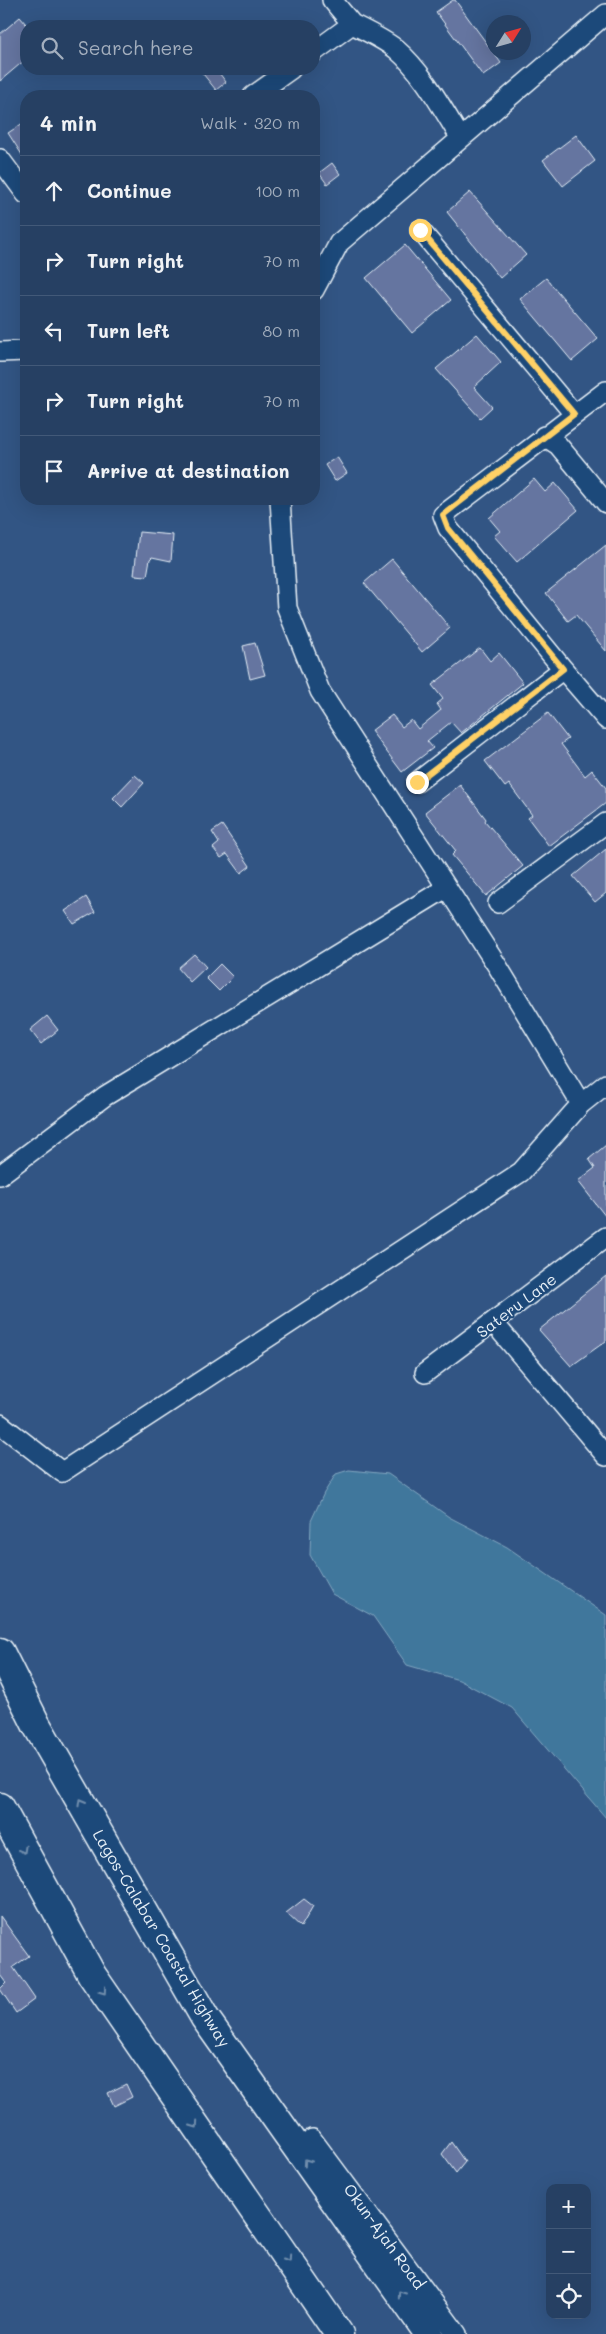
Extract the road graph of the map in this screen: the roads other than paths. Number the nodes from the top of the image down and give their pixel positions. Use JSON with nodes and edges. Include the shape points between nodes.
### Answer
{"nodes":[{"id":1,"x":332,"y":0,"type":"edge"},
{"id":2,"x":606,"y":14,"type":"edge"},
{"id":3,"x":352,"y":24,"type":"junction"},
{"id":4,"x":320,"y":48,"type":"edge"},
{"id":5,"x":283,"y":75,"type":"edge"},
{"id":6,"x":261,"y":90,"type":"edge"},
{"id":7,"x":460,"y":138,"type":"junction"},
{"id":8,"x":0,"y":159,"type":"edge"},
{"id":9,"x":20,"y":186,"type":"edge"},
{"id":10,"x":420,"y":230,"type":"dead end"},
{"id":11,"x":320,"y":279,"type":"edge"},
{"id":12,"x":0,"y":352,"type":"edge"},
{"id":13,"x":20,"y":352,"type":"edge"},
{"id":14,"x":606,"y":391,"type":"edge"},
{"id":15,"x":574,"y":414,"type":"junction"},
{"id":16,"x":544,"y":436,"type":"junction"},
{"id":17,"x":606,"y":503,"type":"edge"},
{"id":18,"x":280,"y":505,"type":"edge"},
{"id":19,"x":563,"y":669,"type":"junction"},
{"id":20,"x":604,"y":711,"type":"edge"},
{"id":21,"x":417,"y":782,"type":"dead end"},
{"id":22,"x":606,"y":823,"type":"edge"},
{"id":23,"x":446,"y":888,"type":"junction"},
{"id":24,"x":498,"y":903,"type":"dead end"},
{"id":25,"x":606,"y":1084,"type":"edge"},
{"id":26,"x":581,"y":1104,"type":"junction"},
{"id":27,"x":0,"y":1175,"type":"edge"},
{"id":28,"x":606,"y":1237,"type":"edge"},
{"id":29,"x":493,"y":1322,"type":"junction"},
{"id":30,"x":426,"y":1373,"type":"dead end"},
{"id":31,"x":0,"y":1424,"type":"edge"},
{"id":32,"x":606,"y":1456,"type":"edge"},
{"id":33,"x":0,"y":1652,"type":"edge"},
{"id":34,"x":0,"y":1807,"type":"edge"},
{"id":35,"x":312,"y":2139,"type":"dead end"},
{"id":36,"x":339,"y":2334,"type":"edge"},
{"id":37,"x":429,"y":2334,"type":"edge"},
{"id":38,"x":457,"y":2334,"type":"edge"}],
"edges":[{"from":1,"to":3,"type":"street"},
{"from":2,"to":7,"type":"street"},
{"from":3,"to":4,"type":"street"},
{"from":3,"to":7,"type":"street","via":[[396,50],[433,94]]},
{"from":5,"to":6,"type":"street"},
{"from":7,"to":11,"type":"street","via":[[339,243]]},
{"from":8,"to":9,"type":"street"},
{"from":10,"to":15,"type":"street"},
{"from":12,"to":13,"type":"street"},
{"from":14,"to":15,"type":"street"},
{"from":15,"to":16,"type":"street"},
{"from":16,"to":17,"type":"street","via":[[558,445]]},
{"from":16,"to":19,"type":"street","via":[[443,515],[448,528]]},
{"from":18,"to":23,"type":"street","via":[[286,608],[320,691]]},
{"from":19,"to":20,"type":"street"},
{"from":19,"to":21,"type":"street"},
{"from":22,"to":24,"type":"street"},
{"from":23,"to":26,"type":"street"},
{"from":23,"to":27,"type":"street","via":[[105,1096]]},
{"from":25,"to":26,"type":"street"},
{"from":26,"to":31,"type":"street","via":[[522,1172],[62,1472]]},
{"from":28,"to":29,"type":"street","name":"Sateru Lane"},
{"from":29,"to":30,"type":"street","name":"Sateru Lane"},
{"from":29,"to":32,"type":"street"},
{"from":37,"to":33,"type":"highway","name":"Lagos-Calabar Coastal Highway","one_way":true,"via":[[205,2018],[36,1724]]},
{"from":34,"to":36,"type":"highway","one_way":true,"via":[[92,1975]]},
{"from":35,"to":38,"type":"street","name":"Okun-Ajah Road"}]}
